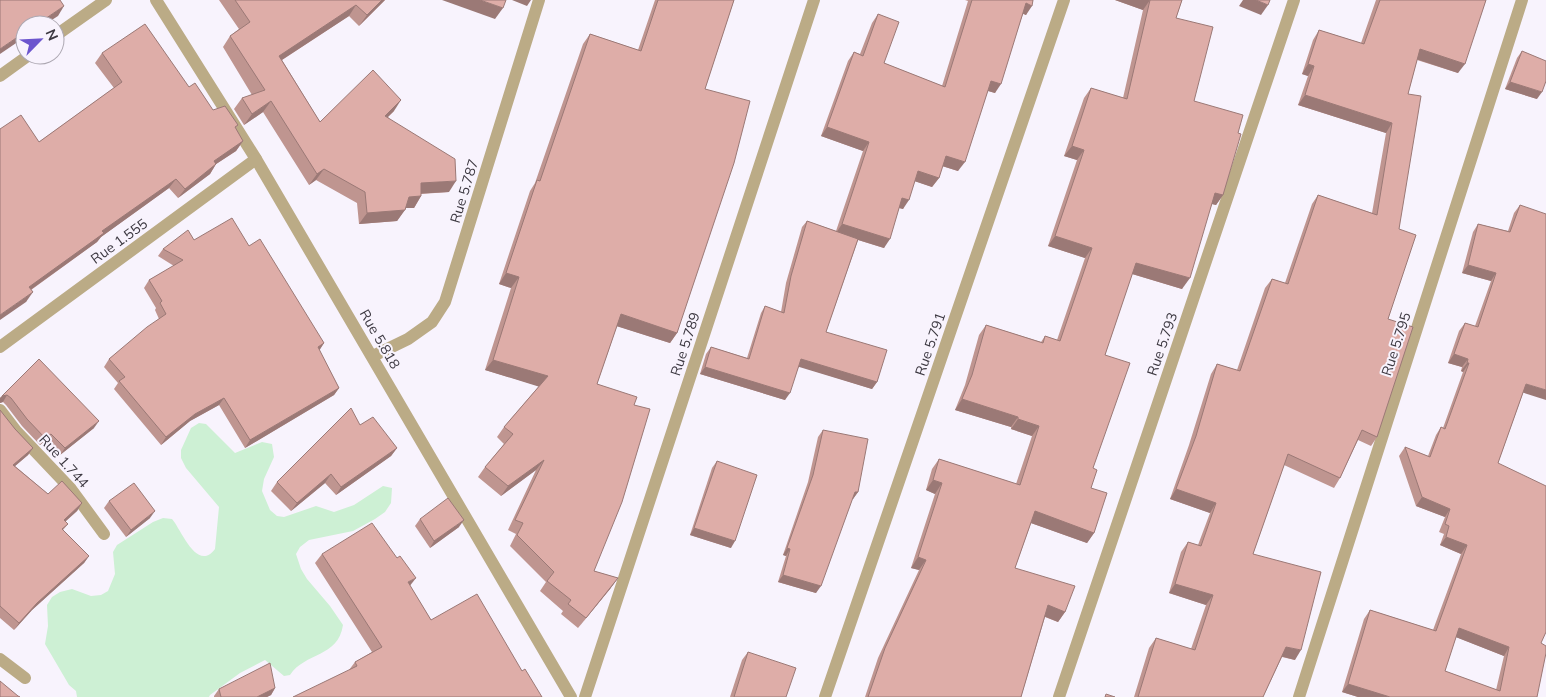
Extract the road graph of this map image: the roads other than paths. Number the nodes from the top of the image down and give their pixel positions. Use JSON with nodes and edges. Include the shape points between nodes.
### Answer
{"nodes":[{"id":1,"x":106,"y":0,"type":"edge"},
{"id":2,"x":156,"y":0,"type":"edge"},
{"id":3,"x":539,"y":0,"type":"edge"},
{"id":4,"x":814,"y":0,"type":"edge"},
{"id":5,"x":1064,"y":0,"type":"edge"},
{"id":6,"x":1294,"y":0,"type":"edge"},
{"id":7,"x":1522,"y":0,"type":"edge"},
{"id":8,"x":65,"y":29,"type":"edge"},
{"id":9,"x":15,"y":65,"type":"edge"},
{"id":10,"x":0,"y":76,"type":"edge"},
{"id":11,"x":256,"y":159,"type":"junction"},
{"id":12,"x":0,"y":347,"type":"edge"},
{"id":13,"x":373,"y":356,"type":"junction"},
{"id":14,"x":0,"y":410,"type":"edge"},
{"id":15,"x":104,"y":534,"type":"dead end"},
{"id":16,"x":0,"y":659,"type":"edge"},
{"id":17,"x":25,"y":678,"type":"dead end"},
{"id":18,"x":571,"y":697,"type":"edge"},
{"id":19,"x":585,"y":697,"type":"edge"},
{"id":20,"x":825,"y":697,"type":"edge"},
{"id":21,"x":1059,"y":697,"type":"edge"},
{"id":22,"x":1298,"y":697,"type":"edge"}],
"edges":[{"from":1,"to":8,"type":"street"},
{"from":2,"to":11,"type":"street","name":"Rue 5.818"},
{"from":3,"to":13,"type":"street","name":"Rue 5.787","via":[[445,302],[432,322]]},
{"from":4,"to":19,"type":"street","name":"Rue 5.789"},
{"from":5,"to":20,"type":"street","name":"Rue 5.791"},
{"from":6,"to":21,"type":"street","name":"Rue 5.793"},
{"from":7,"to":22,"type":"street","name":"Rue 5.795"},
{"from":9,"to":10,"type":"street"},
{"from":11,"to":12,"type":"street","name":"Rue 1.555"},
{"from":11,"to":13,"type":"street","name":"Rue 5.818"},
{"from":13,"to":18,"type":"street","name":"Rue 5.818"},
{"from":14,"to":15,"type":"street","name":"Rue 1.744","via":[[71,489]]},
{"from":16,"to":17,"type":"street"}]}
